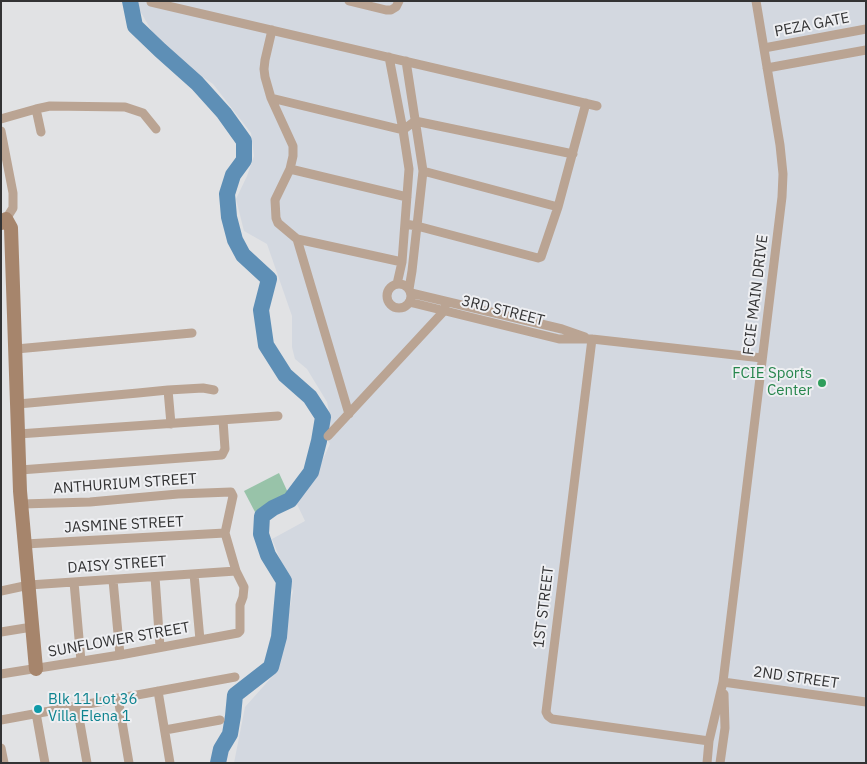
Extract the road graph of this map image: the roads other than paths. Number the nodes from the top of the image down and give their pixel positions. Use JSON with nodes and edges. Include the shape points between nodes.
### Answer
{"nodes":[{"id":1,"x":349,"y":1,"type":"edge"},
{"id":2,"x":399,"y":1,"type":"edge"},
{"id":3,"x":756,"y":1,"type":"edge"},
{"id":4,"x":151,"y":2,"type":"edge"},
{"id":5,"x":866,"y":29,"type":"edge"},
{"id":6,"x":272,"y":30,"type":"junction"},
{"id":7,"x":764,"y":48,"type":"junction"},
{"id":8,"x":866,"y":50,"type":"edge"},
{"id":9,"x":389,"y":57,"type":"junction"},
{"id":10,"x":406,"y":61,"type":"junction"},
{"id":11,"x":767,"y":68,"type":"junction"},
{"id":12,"x":271,"y":98,"type":"junction"},
{"id":13,"x":586,"y":103,"type":"junction"},
{"id":14,"x":597,"y":106,"type":"dead end"},
{"id":15,"x":36,"y":108,"type":"junction"},
{"id":16,"x":1,"y":120,"type":"edge"},
{"id":17,"x":415,"y":122,"type":"junction"},
{"id":18,"x":156,"y":128,"type":"dead end"},
{"id":19,"x":1,"y":130,"type":"edge"},
{"id":20,"x":403,"y":130,"type":"junction"},
{"id":21,"x":42,"y":132,"type":"dead end"},
{"id":22,"x":573,"y":154,"type":"junction"},
{"id":23,"x":290,"y":169,"type":"junction"},
{"id":24,"x":423,"y":171,"type":"junction"},
{"id":25,"x":407,"y":197,"type":"junction"},
{"id":26,"x":558,"y":207,"type":"junction"},
{"id":27,"x":4,"y":221,"type":"edge"},
{"id":28,"x":405,"y":224,"type":"junction"},
{"id":29,"x":417,"y":226,"type":"junction"},
{"id":30,"x":297,"y":239,"type":"junction"},
{"id":31,"x":402,"y":262,"type":"junction"},
{"id":32,"x":397,"y":284,"type":"junction"},
{"id":33,"x":410,"y":295,"type":"junction"},
{"id":34,"x":445,"y":306,"type":"junction"},
{"id":35,"x":192,"y":333,"type":"dead end"},
{"id":36,"x":592,"y":339,"type":"junction"},
{"id":37,"x":16,"y":349,"type":"junction"},
{"id":38,"x":762,"y":358,"type":"junction"},
{"id":39,"x":168,"y":390,"type":"junction"},
{"id":40,"x":214,"y":390,"type":"dead end"},
{"id":41,"x":18,"y":404,"type":"junction"},
{"id":42,"x":349,"y":414,"type":"junction"},
{"id":43,"x":278,"y":416,"type":"dead end"},
{"id":44,"x":223,"y":420,"type":"junction"},
{"id":45,"x":171,"y":424,"type":"junction"},
{"id":46,"x":18,"y":434,"type":"junction"},
{"id":47,"x":328,"y":436,"type":"dead end"},
{"id":48,"x":20,"y":470,"type":"junction"},
{"id":49,"x":22,"y":504,"type":"junction"},
{"id":50,"x":225,"y":533,"type":"junction"},
{"id":51,"x":25,"y":544,"type":"junction"},
{"id":52,"x":236,"y":571,"type":"junction"},
{"id":53,"x":194,"y":574,"type":"junction"},
{"id":54,"x":155,"y":576,"type":"junction"},
{"id":55,"x":113,"y":580,"type":"junction"},
{"id":56,"x":74,"y":582,"type":"junction"},
{"id":57,"x":29,"y":585,"type":"junction"},
{"id":58,"x":1,"y":591,"type":"edge"},
{"id":59,"x":32,"y":627,"type":"junction"},
{"id":60,"x":1,"y":632,"type":"edge"},
{"id":61,"x":200,"y":640,"type":"junction"},
{"id":62,"x":160,"y":647,"type":"junction"},
{"id":63,"x":120,"y":655,"type":"junction"},
{"id":64,"x":81,"y":661,"type":"junction"},
{"id":65,"x":36,"y":669,"type":"junction"},
{"id":66,"x":1,"y":674,"type":"edge"},
{"id":67,"x":235,"y":677,"type":"dead end"},
{"id":68,"x":723,"y":682,"type":"junction"},
{"id":69,"x":158,"y":691,"type":"junction"},
{"id":70,"x":118,"y":698,"type":"junction"},
{"id":71,"x":866,"y":702,"type":"edge"},
{"id":72,"x":77,"y":706,"type":"junction"},
{"id":73,"x":36,"y":713,"type":"junction"},
{"id":74,"x":1,"y":720,"type":"edge"},
{"id":75,"x":220,"y":720,"type":"dead end"},
{"id":76,"x":165,"y":730,"type":"junction"},
{"id":77,"x":709,"y":741,"type":"junction"},
{"id":78,"x":1,"y":748,"type":"edge"},
{"id":79,"x":4,"y":763,"type":"edge"},
{"id":80,"x":45,"y":763,"type":"edge"},
{"id":81,"x":87,"y":763,"type":"edge"},
{"id":82,"x":129,"y":763,"type":"edge"},
{"id":83,"x":170,"y":763,"type":"edge"},
{"id":84,"x":707,"y":763,"type":"edge"},
{"id":85,"x":720,"y":763,"type":"edge"}],
"edges":[{"from":1,"to":2,"type":"street","via":[[386,10],[392,10]]},
{"from":3,"to":7,"type":"street","name":"FCIE MAIN DRIVE"},
{"from":4,"to":6,"type":"street"},
{"from":5,"to":7,"type":"street","name":"PEZA GATE"},
{"from":6,"to":9,"type":"street"},
{"from":6,"to":12,"type":"street","via":[[264,60]]},
{"from":7,"to":11,"type":"street","name":"FCIE MAIN DRIVE"},
{"from":8,"to":11,"type":"street"},
{"from":9,"to":10,"type":"street"},
{"from":9,"to":20,"type":"street"},
{"from":10,"to":13,"type":"street"},
{"from":10,"to":17,"type":"street"},
{"from":11,"to":38,"type":"street","name":"FCIE MAIN DRIVE","via":[[780,145],[783,186]]},
{"from":12,"to":20,"type":"street"},
{"from":12,"to":23,"type":"street","via":[[293,146]]},
{"from":13,"to":14,"type":"street"},
{"from":13,"to":22,"type":"street"},
{"from":15,"to":16,"type":"street"},
{"from":15,"to":18,"type":"street","via":[[125,107],[143,113]]},
{"from":15,"to":21,"type":"street"},
{"from":17,"to":20,"type":"street"},
{"from":17,"to":22,"type":"street"},
{"from":17,"to":24,"type":"street"},
{"from":19,"to":27,"type":"street","via":[[14,192],[13,208]]},
{"from":20,"to":25,"type":"street","via":[[409,169]]},
{"from":22,"to":26,"type":"street"},
{"from":23,"to":25,"type":"street"},
{"from":23,"to":30,"type":"street","via":[[275,200],[276,218],[278,224]]},
{"from":24,"to":26,"type":"street"},
{"from":24,"to":29,"type":"street"},
{"from":25,"to":28,"type":"street"},
{"from":26,"to":29,"type":"street","via":[[542,255],[538,258]]},
{"from":27,"to":37,"type":"street","via":[[11,228]]},
{"from":28,"to":29,"type":"street"},
{"from":28,"to":31,"type":"street"},
{"from":29,"to":33,"type":"street"},
{"from":30,"to":31,"type":"street"},
{"from":30,"to":42,"type":"street"},
{"from":31,"to":32,"type":"street"},
{"from":32,"to":33,"type":"street","via":[[405,286]]},
{"from":32,"to":33,"type":"street","via":[[388,290],[387,298],[391,304],[402,307]]},
{"from":33,"to":34,"type":"street","name":"3RD STREET"},
{"from":34,"to":36,"type":"street","name":"3RD STREET","via":[[562,329]]},
{"from":34,"to":42,"type":"street"},
{"from":35,"to":37,"type":"street"},
{"from":36,"to":38,"type":"street","name":"3RD STREET"},
{"from":36,"to":77,"type":"street","name":"1ST STREET","via":[[546,712],[552,719]]},
{"from":37,"to":41,"type":"street"},
{"from":38,"to":68,"type":"street","name":"FCIE MAIN DRIVE"},
{"from":39,"to":40,"type":"street"},
{"from":39,"to":41,"type":"street"},
{"from":39,"to":45,"type":"street"},
{"from":41,"to":46,"type":"street"},
{"from":42,"to":47,"type":"street"},
{"from":43,"to":44,"type":"street"},
{"from":44,"to":45,"type":"street"},
{"from":44,"to":48,"type":"street","via":[[225,449],[222,455]]},
{"from":45,"to":46,"type":"street"},
{"from":46,"to":48,"type":"street"},
{"from":48,"to":49,"type":"street"},
{"from":49,"to":50,"type":"street","name":"ANTHURIUM STREET","via":[[231,492],[233,496]]},
{"from":49,"to":51,"type":"street"},
{"from":50,"to":51,"type":"street","name":"JASMINE STREET"},
{"from":50,"to":52,"type":"street"},
{"from":51,"to":57,"type":"street"},
{"from":52,"to":53,"type":"street","name":"DAISY STREET"},
{"from":52,"to":61,"type":"street","name":"SUNFLOWER STREET","via":[[244,587],[240,630]]},
{"from":53,"to":54,"type":"street","name":"DAISY STREET"},
{"from":53,"to":61,"type":"street"},
{"from":54,"to":55,"type":"street","name":"DAISY STREET"},
{"from":54,"to":62,"type":"street"},
{"from":55,"to":56,"type":"street","name":"DAISY STREET"},
{"from":55,"to":63,"type":"street"},
{"from":56,"to":57,"type":"street","name":"DAISY STREET"},
{"from":56,"to":64,"type":"street"},
{"from":57,"to":58,"type":"street","name":"DAISY STREET"},
{"from":57,"to":59,"type":"street"},
{"from":59,"to":60,"type":"street"},
{"from":59,"to":65,"type":"street"},
{"from":61,"to":62,"type":"street","name":"SUNFLOWER STREET"},
{"from":62,"to":63,"type":"street","name":"SUNFLOWER STREET"},
{"from":63,"to":64,"type":"street","name":"SUNFLOWER STREET"},
{"from":64,"to":65,"type":"street","name":"SUNFLOWER STREET"},
{"from":65,"to":66,"type":"street","name":"SUNFLOWER STREET"},
{"from":67,"to":69,"type":"street"},
{"from":68,"to":71,"type":"street","name":"2ND STREET"},
{"from":68,"to":77,"type":"street","name":"FCIE MAIN DRIVE"},
{"from":68,"to":85,"type":"street","name":"FCIE MAIN DRIVE","via":[[725,728]]},
{"from":69,"to":70,"type":"street"},
{"from":69,"to":76,"type":"street"},
{"from":70,"to":72,"type":"street"},
{"from":70,"to":82,"type":"street"},
{"from":72,"to":73,"type":"street"},
{"from":72,"to":81,"type":"street"},
{"from":73,"to":74,"type":"street"},
{"from":73,"to":80,"type":"street"},
{"from":75,"to":76,"type":"street"},
{"from":76,"to":83,"type":"street"},
{"from":77,"to":84,"type":"street","name":"FCIE MAIN DRIVE"},
{"from":78,"to":79,"type":"street"}]}
